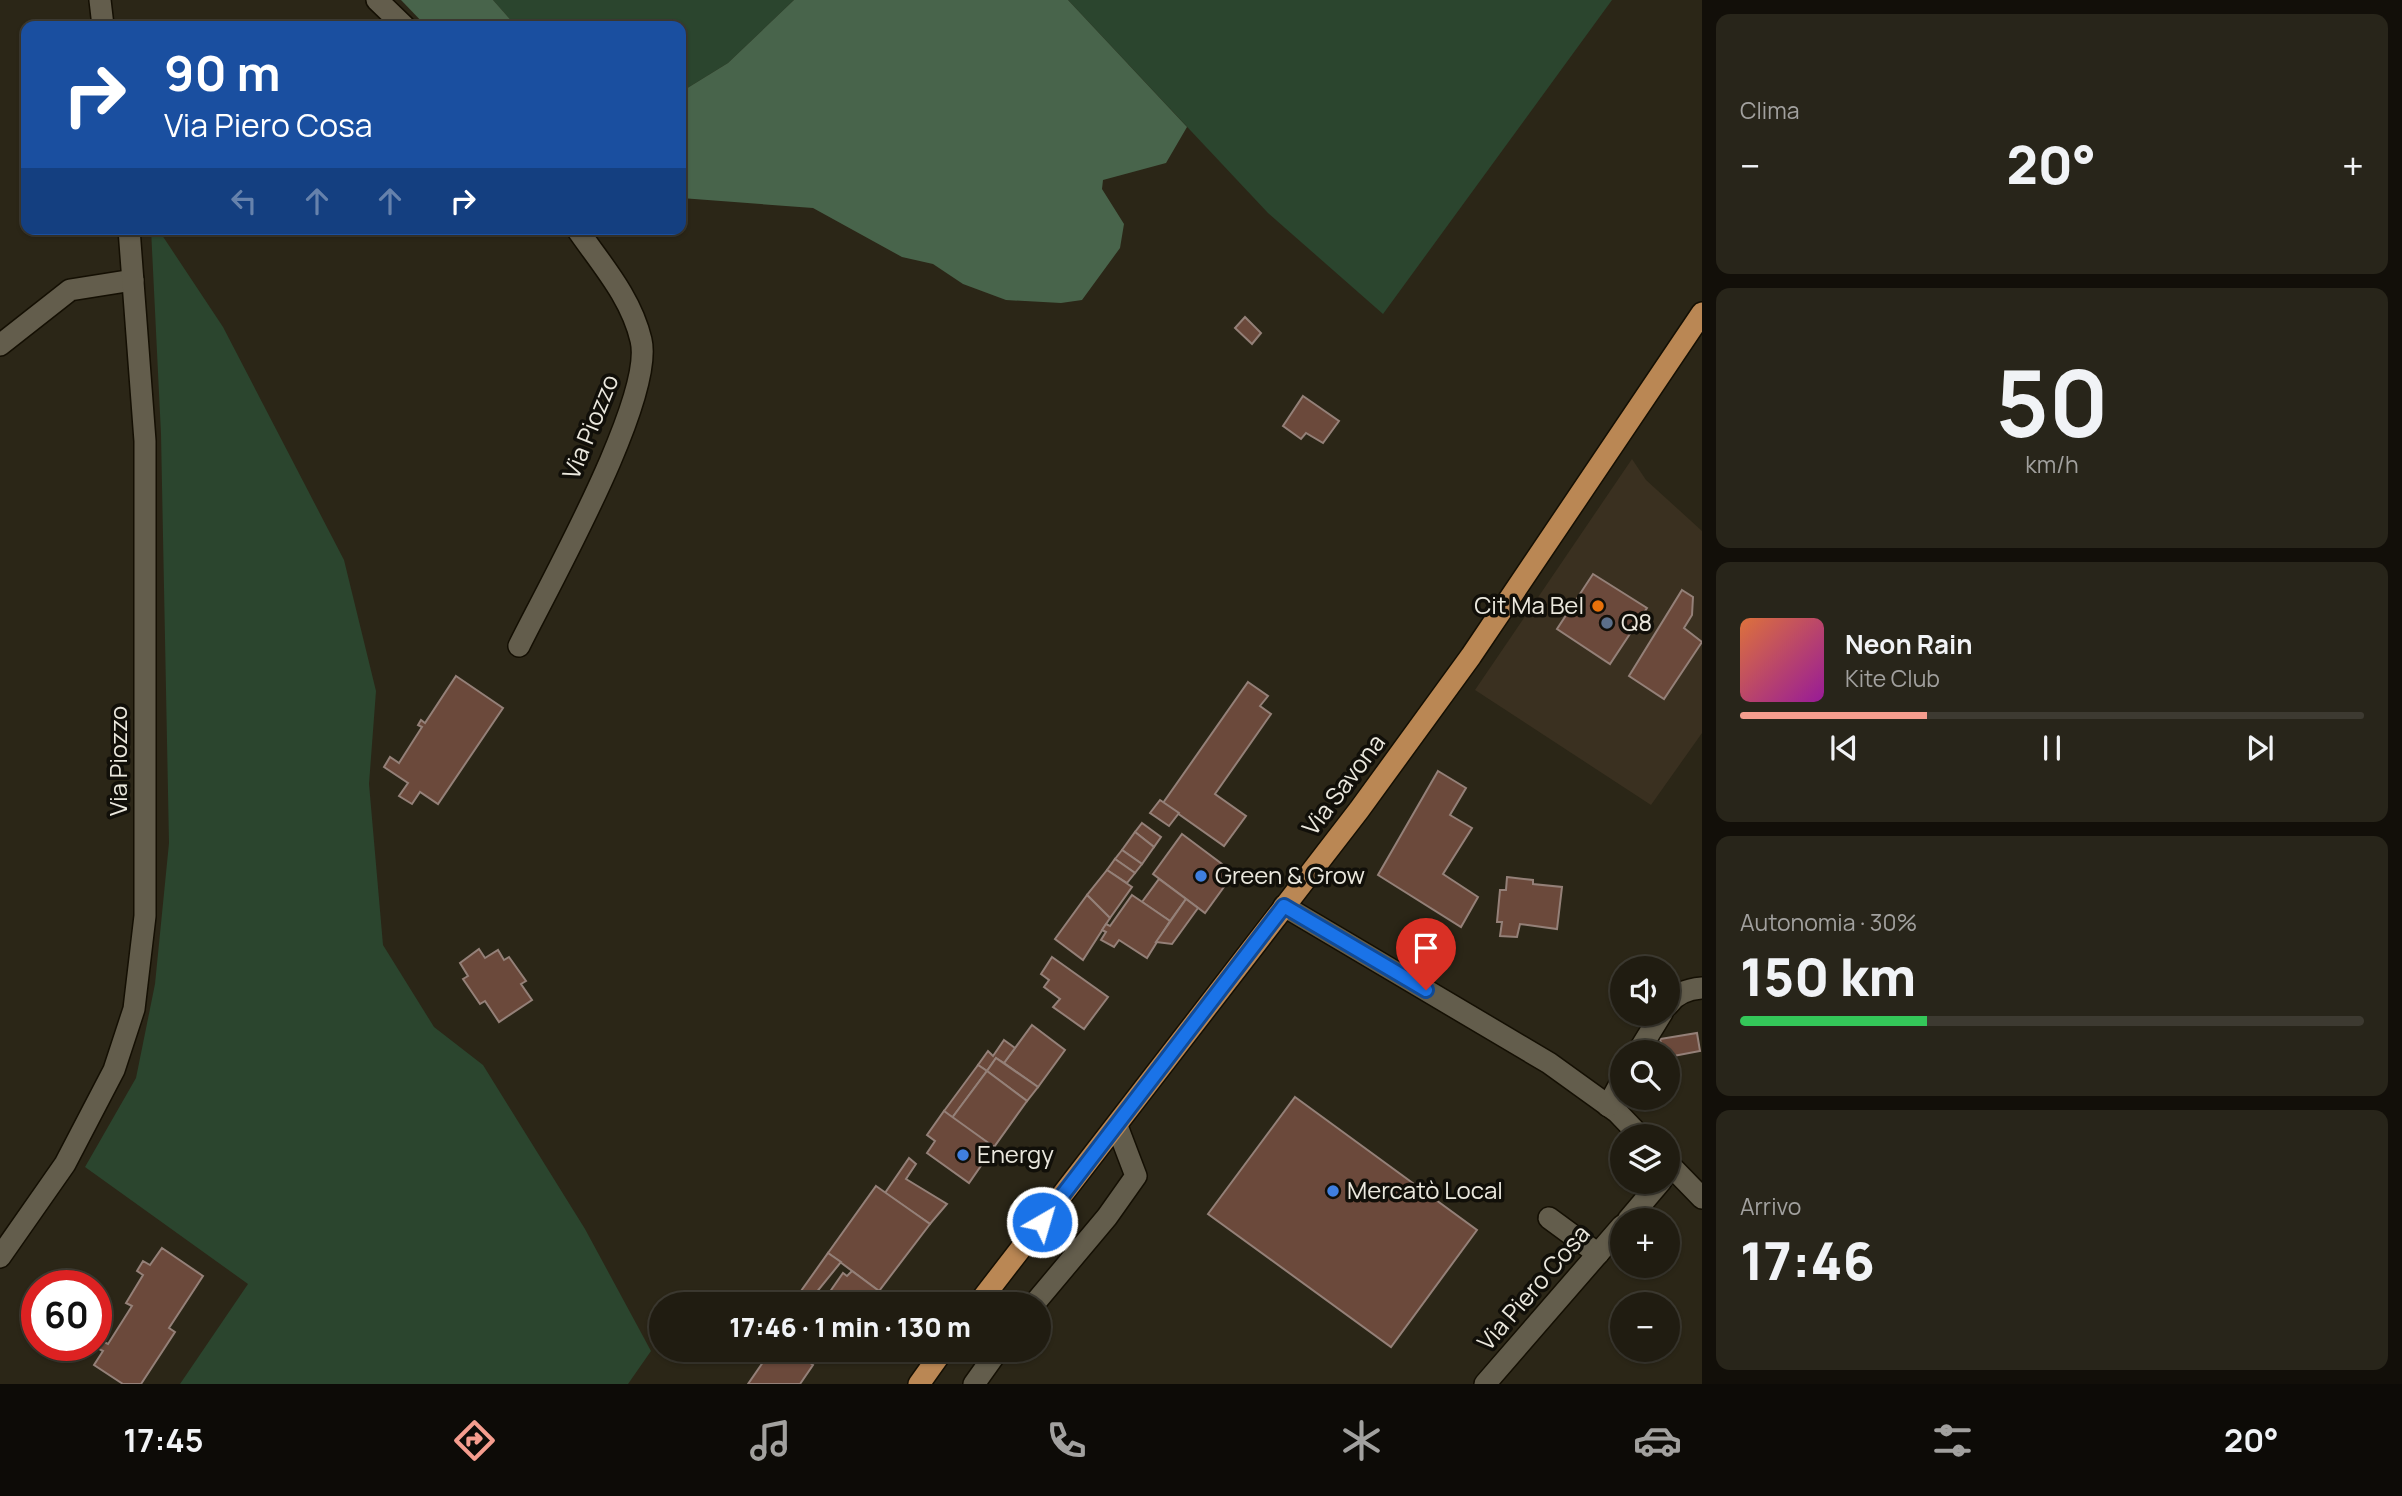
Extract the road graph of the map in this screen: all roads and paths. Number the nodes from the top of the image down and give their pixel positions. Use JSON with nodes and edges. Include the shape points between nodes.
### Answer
{"nodes":[{"id":1,"x":100,"y":0,"type":"edge"},
{"id":2,"x":377,"y":0,"type":"edge"},
{"id":3,"x":102,"y":21,"type":"edge"},
{"id":4,"x":399,"y":21,"type":"edge"},
{"id":5,"x":129,"y":235,"type":"edge"},
{"id":6,"x":581,"y":235,"type":"edge"},
{"id":7,"x":133,"y":280,"type":"junction"},
{"id":8,"x":1702,"y":313,"type":"edge"},
{"id":9,"x":0,"y":345,"type":"edge"},
{"id":10,"x":519,"y":646,"type":"dead end"},
{"id":11,"x":1284,"y":906,"type":"junction"},
{"id":12,"x":1702,"y":988,"type":"edge"},
{"id":13,"x":1680,"y":994,"type":"edge"},
{"id":14,"x":1610,"y":1102,"type":"edge"},
{"id":15,"x":1608,"y":1106,"type":"junction"},
{"id":16,"x":1627,"y":1124,"type":"edge"},
{"id":17,"x":1117,"y":1126,"type":"junction"},
{"id":18,"x":1680,"y":1182,"type":"edge"},
{"id":19,"x":1650,"y":1194,"type":"edge"},
{"id":20,"x":1702,"y":1198,"type":"edge"},
{"id":21,"x":1638,"y":1208,"type":"edge"},
{"id":22,"x":1549,"y":1218,"type":"dead end"},
{"id":23,"x":1610,"y":1240,"type":"edge"},
{"id":24,"x":1598,"y":1254,"type":"junction"},
{"id":25,"x":0,"y":1257,"type":"edge"},
{"id":26,"x":987,"y":1292,"type":"edge"},
{"id":27,"x":1044,"y":1292,"type":"edge"},
{"id":28,"x":935,"y":1362,"type":"edge"},
{"id":29,"x":990,"y":1362,"type":"edge"},
{"id":30,"x":919,"y":1384,"type":"edge"},
{"id":31,"x":974,"y":1384,"type":"edge"},
{"id":32,"x":1485,"y":1384,"type":"edge"}],
"edges":[{"from":1,"to":3,"type":"street"},
{"from":2,"to":4,"type":"street"},
{"from":5,"to":7,"type":"street","name":"Via Piozzo"},
{"from":6,"to":10,"type":"street","name":"Via Piozzo","via":[[623,293],[642,341],[640,383],[623,433]]},
{"from":7,"to":9,"type":"street","via":[[70,290]]},
{"from":7,"to":25,"type":"street","name":"Via Piozzo","via":[[145,441],[145,916],[134,1009],[114,1070],[65,1164]]},
{"from":8,"to":11,"type":"main road","name":"Via Savona","via":[[1471,656]]},
{"from":11,"to":15,"type":"street","via":[[1549,1063]]},
{"from":11,"to":17,"type":"main road","name":"Via Savona"},
{"from":12,"to":13,"type":"street"},
{"from":14,"to":15,"type":"street"},
{"from":15,"to":16,"type":"street"},
{"from":17,"to":26,"type":"main road","name":"Via Savona"},
{"from":17,"to":27,"type":"street","via":[[1136,1176]]},
{"from":18,"to":20,"type":"street","name":"Via Piero Cosa"},
{"from":19,"to":21,"type":"street","name":"Via Piero Cosa"},
{"from":22,"to":24,"type":"street"},
{"from":23,"to":24,"type":"street","name":"Via Piero Cosa"},
{"from":24,"to":32,"type":"street","name":"Via Piero Cosa"},
{"from":28,"to":30,"type":"main road"},
{"from":29,"to":31,"type":"street"}]}
